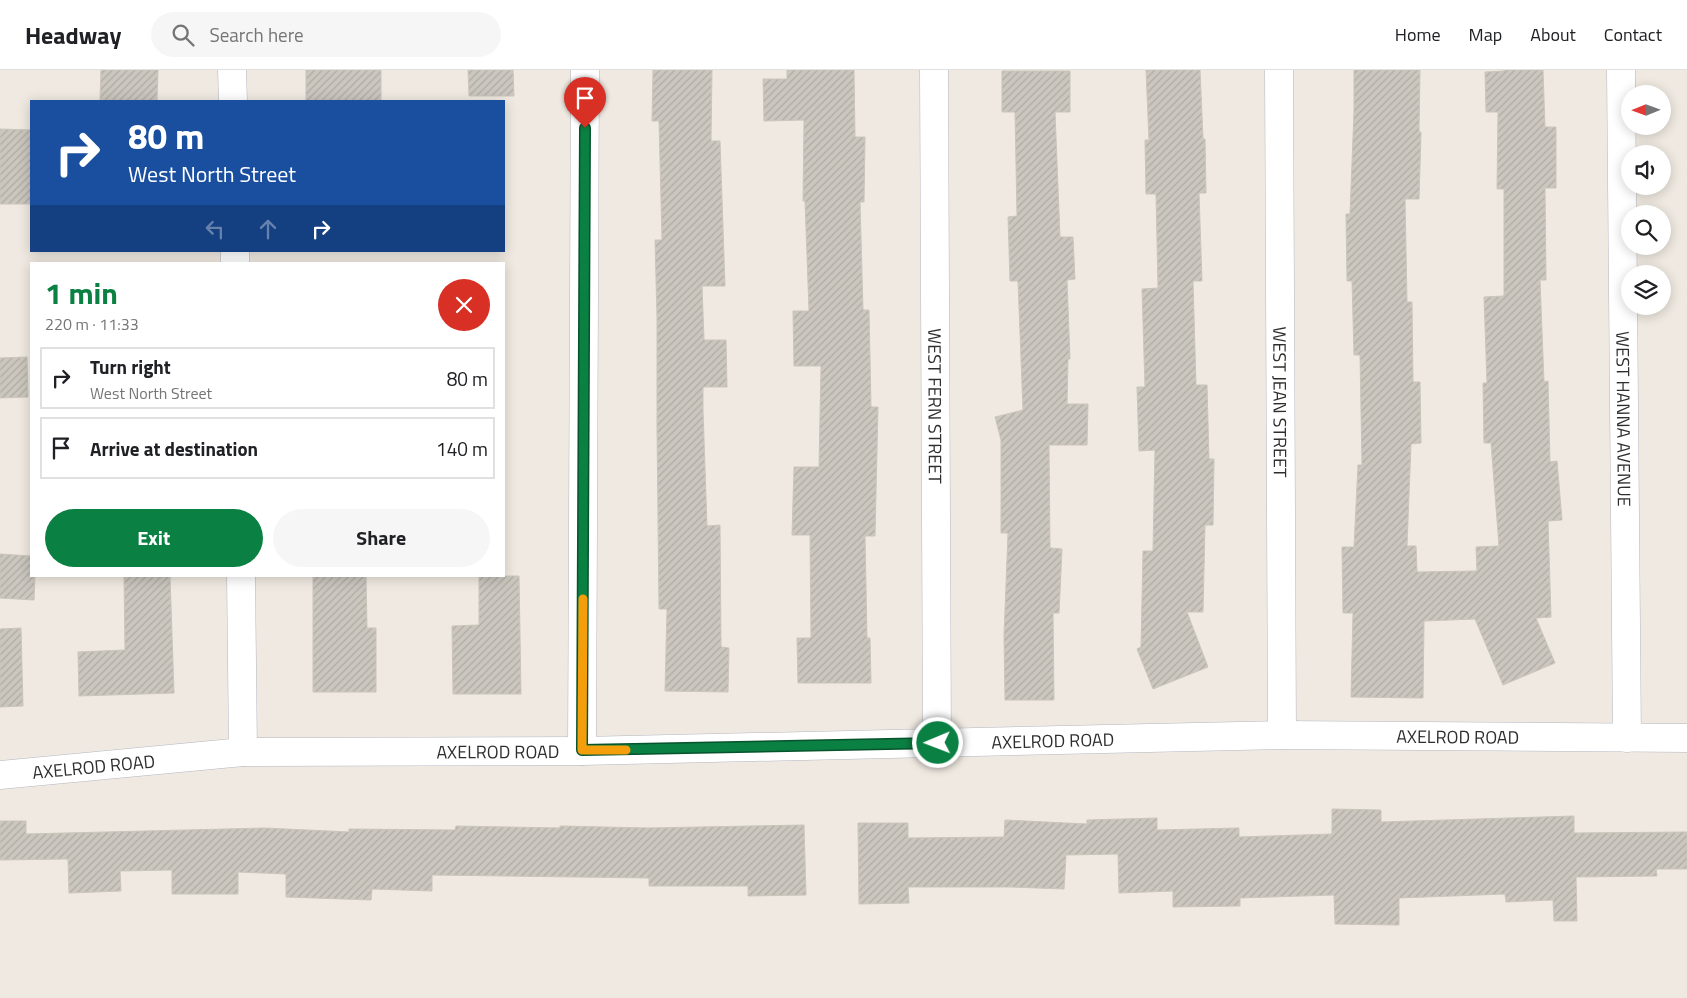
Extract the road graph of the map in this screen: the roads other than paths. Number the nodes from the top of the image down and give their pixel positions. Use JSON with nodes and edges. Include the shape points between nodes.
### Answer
{"nodes":[{"id":1,"x":232,"y":70,"type":"edge"},
{"id":2,"x":585,"y":70,"type":"edge"},
{"id":3,"x":934,"y":70,"type":"edge"},
{"id":4,"x":1279,"y":70,"type":"edge"},
{"id":5,"x":1621,"y":70,"type":"edge"},
{"id":6,"x":233,"y":100,"type":"edge"},
{"id":7,"x":241,"y":577,"type":"edge"},
{"id":8,"x":1282,"y":735,"type":"junction"},
{"id":9,"x":1627,"y":738,"type":"junction"},
{"id":10,"x":1687,"y":738,"type":"edge"},
{"id":11,"x":938,"y":743,"type":"junction"},
{"id":12,"x":582,"y":750,"type":"junction"},
{"id":13,"x":244,"y":752,"type":"junction"},
{"id":14,"x":0,"y":775,"type":"edge"}],
"edges":[{"from":1,"to":6,"type":"street"},
{"from":2,"to":12,"type":"street"},
{"from":3,"to":11,"type":"street","name":"WEST FERN STREET"},
{"from":4,"to":8,"type":"street","name":"WEST JEAN STREET"},
{"from":5,"to":9,"type":"street","name":"WEST HANNA AVENUE"},
{"from":7,"to":13,"type":"street"},
{"from":8,"to":9,"type":"street","name":"AXELROD ROAD"},
{"from":8,"to":11,"type":"street","name":"AXELROD ROAD"},
{"from":9,"to":10,"type":"street","name":"AXELROD ROAD"},
{"from":11,"to":12,"type":"street","name":"AXELROD ROAD"},
{"from":12,"to":13,"type":"street","name":"AXELROD ROAD"},
{"from":13,"to":14,"type":"street","name":"AXELROD ROAD"}]}
